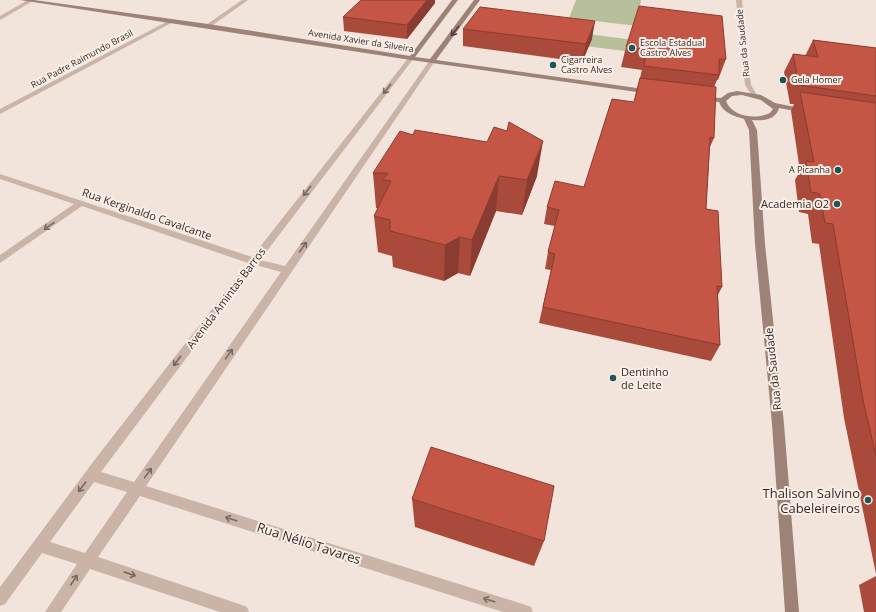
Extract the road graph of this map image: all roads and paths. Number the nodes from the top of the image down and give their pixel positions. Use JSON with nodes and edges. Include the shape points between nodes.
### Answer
{"nodes":[{"id":1,"x":245,"y":0,"type":"edge"},
{"id":2,"x":455,"y":0,"type":"edge"},
{"id":3,"x":477,"y":0,"type":"edge"},
{"id":4,"x":739,"y":0,"type":"edge"},
{"id":5,"x":28,"y":1,"type":"edge"},
{"id":6,"x":0,"y":18,"type":"edge"},
{"id":7,"x":172,"y":21,"type":"junction"},
{"id":8,"x":208,"y":26,"type":"junction"},
{"id":9,"x":411,"y":58,"type":"junction"},
{"id":10,"x":432,"y":61,"type":"junction"},
{"id":11,"x":748,"y":85,"type":"junction"},
{"id":12,"x":657,"y":93,"type":"edge"},
{"id":13,"x":745,"y":94,"type":"junction"},
{"id":14,"x":754,"y":95,"type":"junction"},
{"id":15,"x":722,"y":100,"type":"junction"},
{"id":16,"x":773,"y":105,"type":"junction"},
{"id":17,"x":725,"y":108,"type":"junction"},
{"id":18,"x":796,"y":110,"type":"junction"},
{"id":19,"x":0,"y":112,"type":"edge"},
{"id":20,"x":814,"y":112,"type":"edge"},
{"id":21,"x":775,"y":113,"type":"junction"},
{"id":22,"x":752,"y":121,"type":"junction"},
{"id":23,"x":0,"y":176,"type":"edge"},
{"id":24,"x":81,"y":203,"type":"junction"},
{"id":25,"x":0,"y":260,"type":"edge"},
{"id":26,"x":253,"y":261,"type":"junction"},
{"id":27,"x":288,"y":270,"type":"junction"},
{"id":28,"x":92,"y":475,"type":"junction"},
{"id":29,"x":136,"y":489,"type":"junction"},
{"id":30,"x":40,"y":545,"type":"junction"},
{"id":31,"x":87,"y":559,"type":"junction"},
{"id":32,"x":0,"y":599,"type":"edge"},
{"id":33,"x":52,"y":612,"type":"edge"},
{"id":34,"x":242,"y":612,"type":"edge"},
{"id":35,"x":526,"y":612,"type":"edge"},
{"id":36,"x":792,"y":612,"type":"edge"}],
"edges":[{"from":1,"to":8,"type":"street"},
{"from":2,"to":9,"type":"street","name":"Avenida Amintas Barros"},
{"from":3,"to":10,"type":"street","one_way":true},
{"from":4,"to":11,"type":"street","name":"Rua da Saudade"},
{"from":5,"to":6,"type":"street"},
{"from":5,"to":7,"type":"street","name":"Avenida Xavier da Silveira"},
{"from":7,"to":8,"type":"street","name":"Avenida Xavier da Silveira"},
{"from":7,"to":19,"type":"street","name":"Rua Padre Raimundo Brasil"},
{"from":8,"to":9,"type":"street","name":"Avenida Xavier da Silveira"},
{"from":9,"to":10,"type":"street","name":"Avenida Xavier da Silveira"},
{"from":9,"to":26,"type":"street","name":"Avenida Amintas Barros","one_way":true},
{"from":10,"to":12,"type":"street","name":"Avenida Xavier da Silveira"},
{"from":27,"to":10,"type":"street","one_way":true},
{"from":11,"to":13,"type":"street","name":"Rua da Saudade"},
{"from":11,"to":14,"type":"street","name":"Rua da Saudade"},
{"from":13,"to":14,"type":"street"},
{"from":13,"to":15,"type":"street","via":[[730,94]]},
{"from":14,"to":16,"type":"street"},
{"from":15,"to":17,"type":"street"},
{"from":15,"to":17,"type":"street","via":[[696,98]]},
{"from":16,"to":18,"type":"street"},
{"from":16,"to":21,"type":"street"},
{"from":17,"to":22,"type":"street"},
{"from":18,"to":20,"type":"street"},
{"from":18,"to":21,"type":"street"},
{"from":21,"to":22,"type":"street"},
{"from":22,"to":36,"type":"street","name":"Rua da Saudade","via":[[760,244],[778,424]]},
{"from":23,"to":24,"type":"street","name":"Rua Kerginaldo Cavalcante"},
{"from":24,"to":25,"type":"street","one_way":true},
{"from":24,"to":26,"type":"street","name":"Rua Kerginaldo Cavalcante"},
{"from":26,"to":27,"type":"street","name":"Rua Kerginaldo Cavalcante"},
{"from":26,"to":28,"type":"street","name":"Avenida Amintas Barros","one_way":true},
{"from":29,"to":27,"type":"street","one_way":true},
{"from":28,"to":29,"type":"street","name":"Rua Nélio Tavares"},
{"from":28,"to":30,"type":"street","name":"Avenida Amintas Barros","one_way":true},
{"from":29,"to":31,"type":"street"},
{"from":35,"to":29,"type":"street","name":"Rua Nélio Tavares","one_way":true},
{"from":30,"to":31,"type":"street"},
{"from":30,"to":32,"type":"street","name":"Avenida Amintas Barros"},
{"from":33,"to":31,"type":"street","one_way":true},
{"from":31,"to":34,"type":"street","one_way":true}]}
